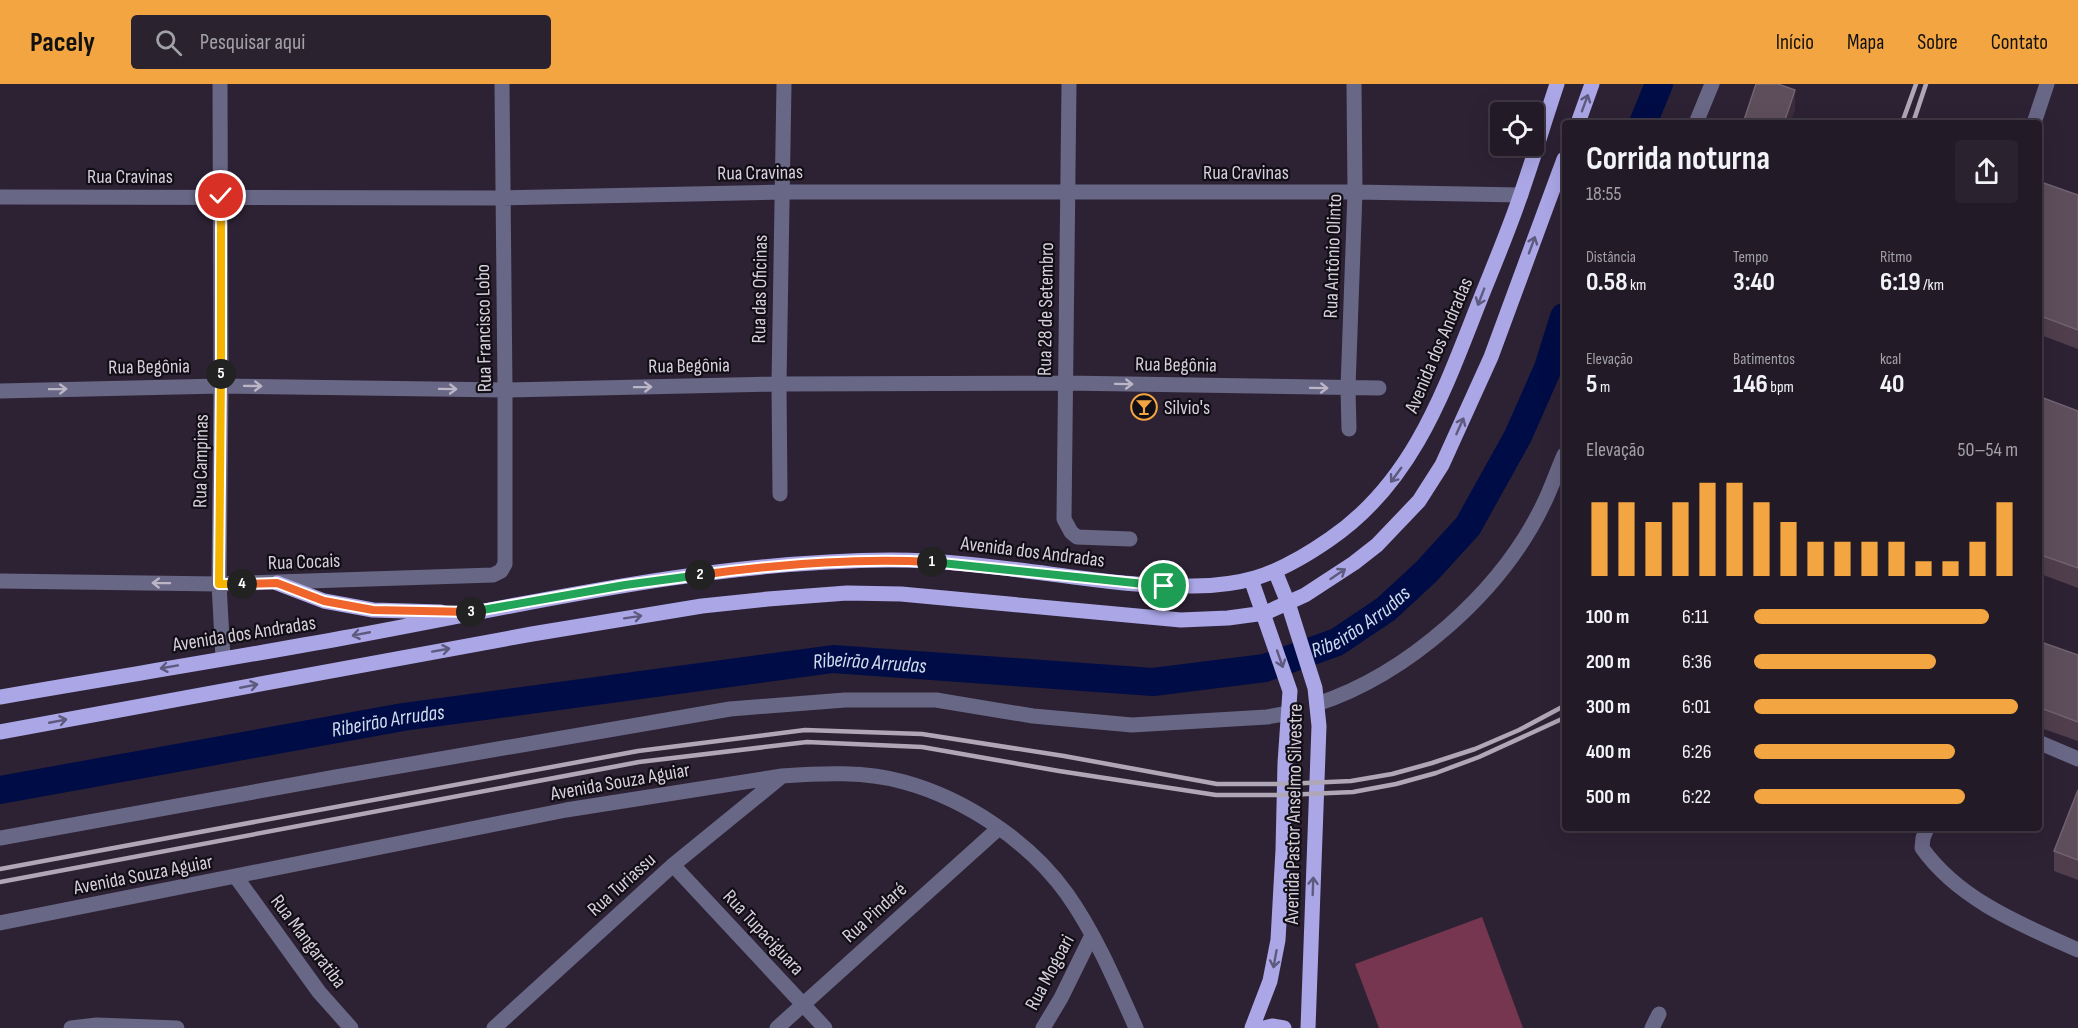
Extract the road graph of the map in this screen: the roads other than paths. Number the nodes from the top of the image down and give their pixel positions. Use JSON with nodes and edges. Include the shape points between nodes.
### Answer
{"nodes":[{"id":1,"x":220,"y":84,"type":"edge"},
{"id":2,"x":502,"y":84,"type":"edge"},
{"id":3,"x":783,"y":84,"type":"edge"},
{"id":4,"x":1069,"y":84,"type":"edge"},
{"id":5,"x":1354,"y":84,"type":"edge"},
{"id":6,"x":1557,"y":84,"type":"edge"},
{"id":7,"x":1592,"y":84,"type":"edge"},
{"id":8,"x":1712,"y":84,"type":"edge"},
{"id":9,"x":2047,"y":84,"type":"edge"},
{"id":10,"x":1579,"y":120,"type":"edge"},
{"id":11,"x":1697,"y":120,"type":"edge"},
{"id":12,"x":2035,"y":120,"type":"edge"},
{"id":13,"x":1562,"y":164,"type":"edge"},
{"id":14,"x":782,"y":192,"type":"junction"},
{"id":15,"x":1355,"y":192,"type":"junction"},
{"id":16,"x":1068,"y":193,"type":"junction"},
{"id":17,"x":1521,"y":195,"type":"junction"},
{"id":18,"x":221,"y":196,"type":"junction"},
{"id":19,"x":0,"y":197,"type":"edge"},
{"id":20,"x":502,"y":198,"type":"junction"},
{"id":21,"x":1065,"y":383,"type":"junction"},
{"id":22,"x":779,"y":384,"type":"junction"},
{"id":23,"x":221,"y":386,"type":"junction"},
{"id":24,"x":1348,"y":388,"type":"junction"},
{"id":25,"x":1379,"y":388,"type":"dead end"},
{"id":26,"x":505,"y":390,"type":"junction"},
{"id":27,"x":0,"y":391,"type":"edge"},
{"id":28,"x":1349,"y":429,"type":"dead end"},
{"id":29,"x":1562,"y":459,"type":"edge"},
{"id":30,"x":780,"y":494,"type":"dead end"},
{"id":31,"x":1130,"y":539,"type":"dead end"},
{"id":32,"x":501,"y":571,"type":"joint"},
{"id":33,"x":1275,"y":571,"type":"junction"},
{"id":34,"x":1251,"y":579,"type":"junction"},
{"id":35,"x":0,"y":581,"type":"edge"},
{"id":36,"x":277,"y":583,"type":"junction"},
{"id":37,"x":219,"y":584,"type":"junction"},
{"id":38,"x":1288,"y":603,"type":"junction"},
{"id":39,"x":465,"y":613,"type":"junction"},
{"id":40,"x":1267,"y":620,"type":"junction"},
{"id":41,"x":223,"y":658,"type":"junction"},
{"id":42,"x":0,"y":697,"type":"edge"},
{"id":43,"x":1317,"y":704,"type":"junction"},
{"id":44,"x":1289,"y":713,"type":"junction"},
{"id":45,"x":0,"y":732,"type":"edge"},
{"id":46,"x":2042,"y":744,"type":"edge"},
{"id":47,"x":2078,"y":759,"type":"edge"},
{"id":48,"x":782,"y":776,"type":"junction"},
{"id":49,"x":999,"y":828,"type":"junction"},
{"id":50,"x":1926,"y":831,"type":"edge"},
{"id":51,"x":0,"y":838,"type":"edge"},
{"id":52,"x":673,"y":865,"type":"junction"},
{"id":53,"x":236,"y":877,"type":"junction"},
{"id":54,"x":0,"y":923,"type":"edge"},
{"id":55,"x":1092,"y":935,"type":"junction"},
{"id":56,"x":2078,"y":950,"type":"edge"},
{"id":57,"x":803,"y":1004,"type":"junction"},
{"id":58,"x":71,"y":1028,"type":"edge"},
{"id":59,"x":177,"y":1028,"type":"edge"},
{"id":60,"x":351,"y":1028,"type":"edge"},
{"id":61,"x":494,"y":1028,"type":"edge"},
{"id":62,"x":777,"y":1028,"type":"edge"},
{"id":63,"x":825,"y":1028,"type":"edge"},
{"id":64,"x":1043,"y":1028,"type":"edge"},
{"id":65,"x":1136,"y":1028,"type":"edge"},
{"id":66,"x":1252,"y":1028,"type":"edge"},
{"id":67,"x":1264,"y":1028,"type":"edge"},
{"id":68,"x":1284,"y":1028,"type":"edge"},
{"id":69,"x":1308,"y":1028,"type":"edge"}],
"edges":[{"from":1,"to":18,"type":"street","name":"Rua Campinas"},
{"from":2,"to":20,"type":"street","name":"Rua Francisco Lobo"},
{"from":3,"to":14,"type":"street","name":"Rua das Oficinas"},
{"from":4,"to":16,"type":"street","name":"Rua 28 de Setembro"},
{"from":5,"to":15,"type":"street","name":"Rua Antônio Olinto"},
{"from":6,"to":17,"type":"main road","name":"Avenida dos Andradas"},
{"from":10,"to":7,"type":"main road","one_way":true},
{"from":8,"to":11,"type":"street"},
{"from":9,"to":12,"type":"street"},
{"from":38,"to":13,"type":"main road","one_way":true,"via":[[1377,546],[1419,501],[1442,465],[1491,357]]},
{"from":14,"to":16,"type":"street","name":"Rua Cravinas"},
{"from":14,"to":20,"type":"street","name":"Rua Cravinas"},
{"from":14,"to":22,"type":"street","name":"Rua das Oficinas"},
{"from":15,"to":16,"type":"street","name":"Rua Cravinas"},
{"from":15,"to":17,"type":"street","name":"Rua Cravinas"},
{"from":15,"to":24,"type":"street","name":"Rua Antônio Olinto"},
{"from":16,"to":21,"type":"street","name":"Rua 28 de Setembro"},
{"from":17,"to":33,"type":"main road","name":"Avenida dos Andradas","one_way":true,"via":[[1446,388],[1401,469],[1378,497],[1334,537]]},
{"from":18,"to":19,"type":"street","name":"Rua Cravinas"},
{"from":18,"to":20,"type":"street","name":"Rua Cravinas"},
{"from":18,"to":23,"type":"street","name":"Rua Campinas"},
{"from":20,"to":26,"type":"street","name":"Rua Francisco Lobo"},
{"from":21,"to":22,"type":"street","name":"Rua Begônia"},
{"from":21,"to":24,"type":"street","name":"Rua Begônia","one_way":true},
{"from":21,"to":31,"type":"street","name":"Rua 28 de Setembro","via":[[1064,519],[1077,537]]},
{"from":26,"to":22,"type":"street","name":"Rua Begônia","one_way":true},
{"from":22,"to":30,"type":"street","name":"Rua das Oficinas"},
{"from":23,"to":26,"type":"street","name":"Rua Begônia","one_way":true},
{"from":27,"to":23,"type":"street","name":"Rua Begônia","one_way":true},
{"from":23,"to":37,"type":"street","name":"Rua Campinas"},
{"from":24,"to":25,"type":"street","name":"Rua Begônia"},
{"from":24,"to":28,"type":"street","name":"Rua Antônio Olinto"},
{"from":26,"to":32,"type":"street","name":"Rua Francisco Lobo","via":[[505,564]]},
{"from":29,"to":43,"type":"street","via":[[1543,506],[1528,530],[1464,611],[1388,672]]},
{"from":32,"to":36,"type":"street","name":"Rua Cocais","via":[[493,575]]},
{"from":33,"to":34,"type":"main road","name":"Avenida dos Andradas"},
{"from":33,"to":38,"type":"main road","name":"Avenida Pastor Anselmo Silvestre"},
{"from":34,"to":39,"type":"main road","name":"Avenida dos Andradas","via":[[1164,586],[947,562],[851,560],[765,566],[648,582]]},
{"from":34,"to":40,"type":"main road","name":"Avenida Pastor Anselmo Silvestre"},
{"from":37,"to":35,"type":"street","name":"Rua Cocais","one_way":true},
{"from":36,"to":37,"type":"street","name":"Rua Cocais"},
{"from":36,"to":39,"type":"main road","via":[[324,601],[373,610]]},
{"from":37,"to":41,"type":"street","name":"Rua Campinas"},
{"from":38,"to":40,"type":"main road"},
{"from":38,"to":43,"type":"main road","name":"Avenida Pastor Anselmo Silvestre"},
{"from":39,"to":41,"type":"main road","name":"Avenida dos Andradas","one_way":true},
{"from":40,"to":44,"type":"main road","name":"Avenida Pastor Anselmo Silvestre","one_way":true,"via":[[1290,691]]},
{"from":45,"to":40,"type":"main road","one_way":true,"via":[[532,634],[702,606],[847,592],[1181,620]]},
{"from":41,"to":42,"type":"main road","name":"Avenida dos Andradas","one_way":true},
{"from":69,"to":43,"type":"main road","name":"Avenida Pastor Anselmo Silvestre","one_way":true},
{"from":44,"to":51,"type":"street","via":[[1132,725],[1033,716],[936,700],[845,700],[730,709]]},
{"from":44,"to":66,"type":"main road","name":"Avenida Pastor Anselmo Silvestre","one_way":true,"via":[[1276,950],[1270,981]]},
{"from":46,"to":47,"type":"street"},
{"from":48,"to":49,"type":"street","name":"Avenida Souza Aguiar","via":[[848,774],[904,782],[948,799]]},
{"from":48,"to":52,"type":"street","name":"Rua Turiassu"},
{"from":48,"to":53,"type":"street","name":"Avenida Souza Aguiar","via":[[566,810]]},
{"from":49,"to":55,"type":"street","name":"Avenida Souza Aguiar","via":[[1036,857],[1067,894]]},
{"from":49,"to":57,"type":"street","name":"Rua Pindaré"},
{"from":50,"to":56,"type":"street","via":[[1922,848],[1944,873],[2002,916]]},
{"from":52,"to":57,"type":"street","name":"Rua Tupaciguara"},
{"from":52,"to":61,"type":"street","name":"Rua Turiassu"},
{"from":53,"to":54,"type":"street","name":"Avenida Souza Aguiar"},
{"from":53,"to":60,"type":"street","name":"Rua Mangaratiba","via":[[319,992]]},
{"from":55,"to":64,"type":"street","name":"Rua Mogoari"},
{"from":55,"to":65,"type":"street","name":"Avenida Souza Aguiar"},
{"from":57,"to":62,"type":"street","name":"Rua Pindaré"},
{"from":57,"to":63,"type":"street","name":"Rua Tupaciguara"},
{"from":58,"to":59,"type":"street"},
{"from":67,"to":68,"type":"main road"}]}
